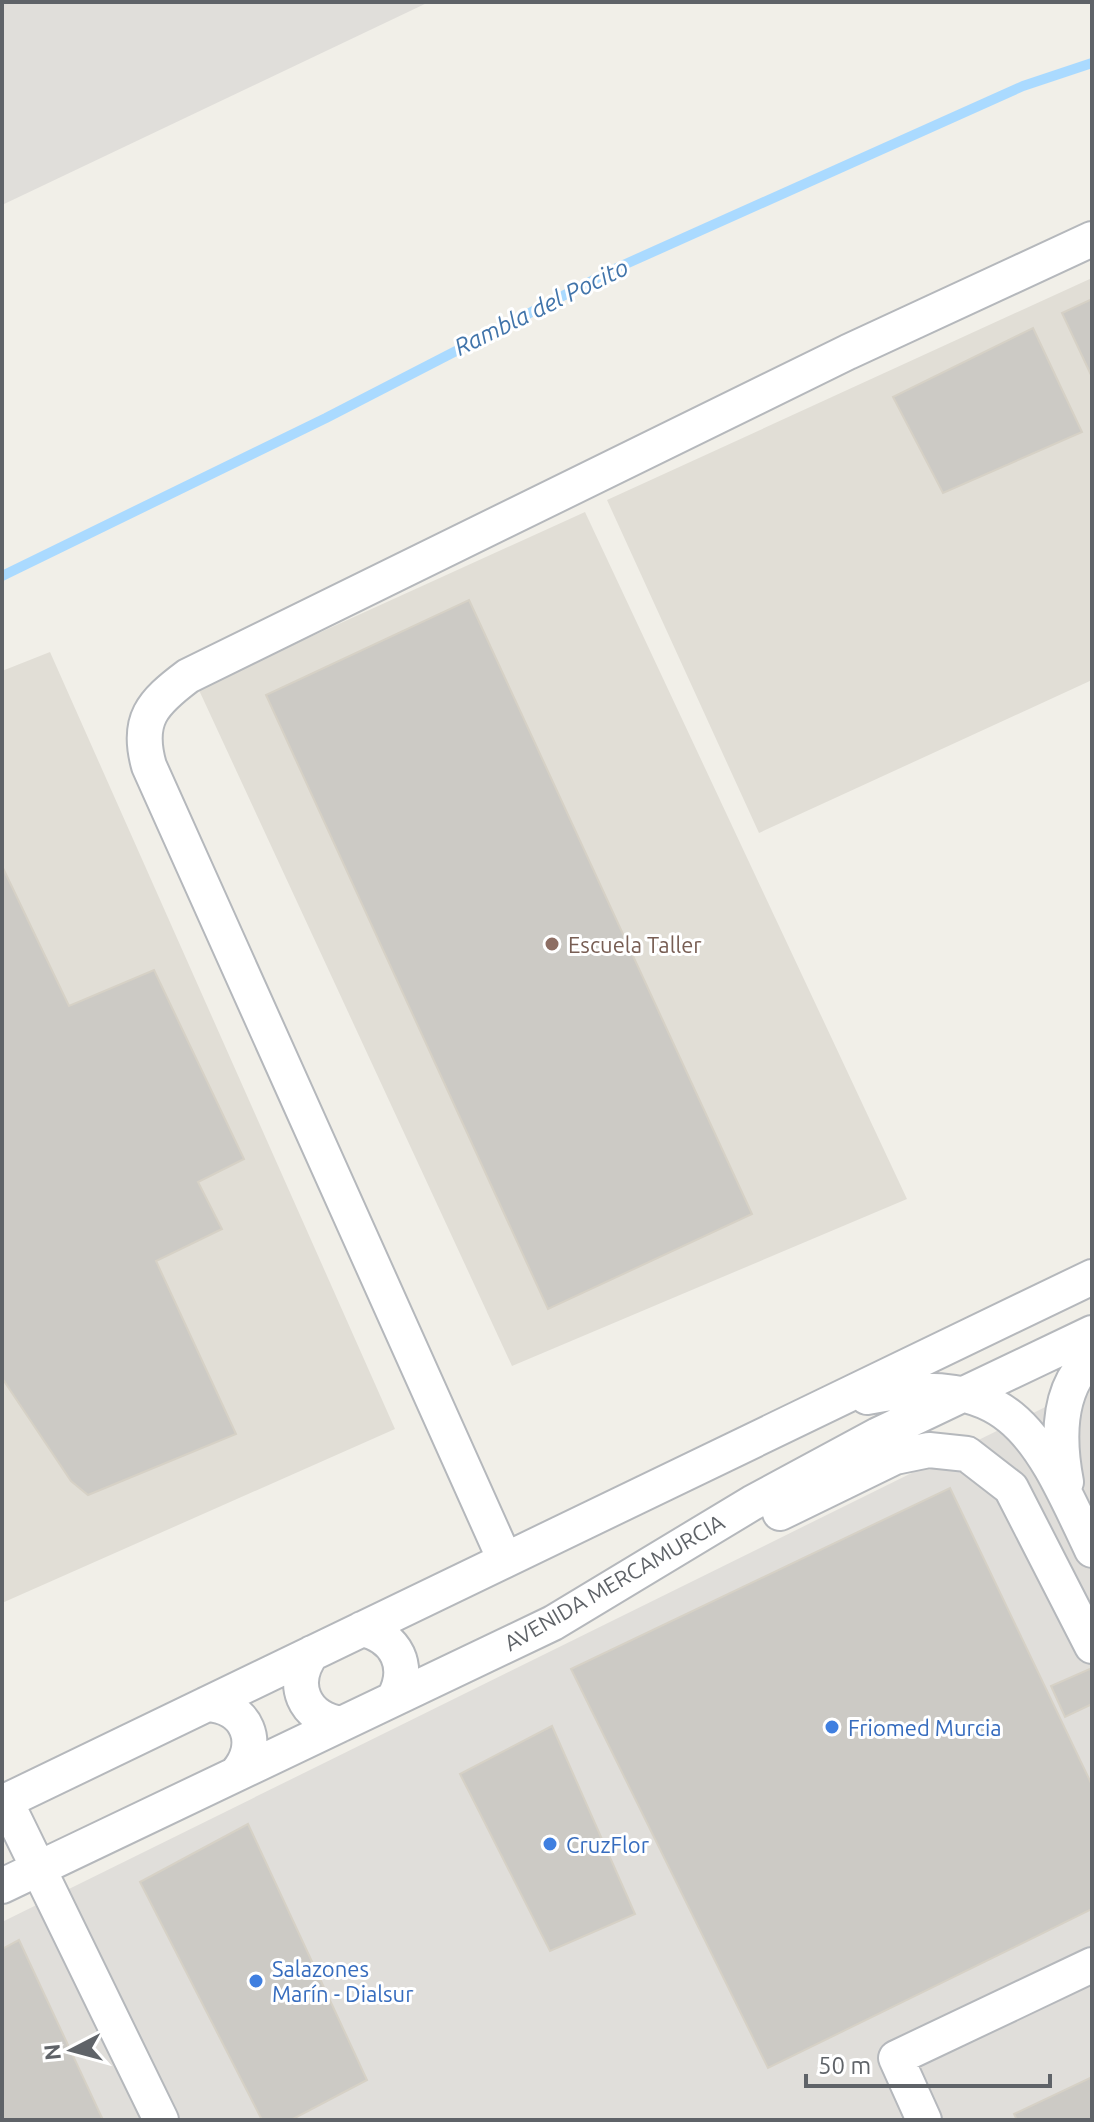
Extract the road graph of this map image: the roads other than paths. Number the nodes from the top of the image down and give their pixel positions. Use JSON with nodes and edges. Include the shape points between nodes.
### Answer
{"nodes":[{"id":1,"x":1092,"y":239,"type":"edge"},
{"id":2,"x":1092,"y":1277,"type":"edge"},
{"id":3,"x":1092,"y":1333,"type":"edge"},
{"id":4,"x":1092,"y":1357,"type":"edge"},
{"id":5,"x":963,"y":1394,"type":"junction"},
{"id":6,"x":794,"y":1420,"type":"junction"},
{"id":7,"x":1071,"y":1506,"type":"junction"},
{"id":8,"x":1092,"y":1550,"type":"edge"},
{"id":9,"x":505,"y":1560,"type":"junction"},
{"id":10,"x":553,"y":1623,"type":"junction"},
{"id":11,"x":362,"y":1629,"type":"junction"},
{"id":12,"x":1092,"y":1646,"type":"edge"},
{"id":13,"x":312,"y":1653,"type":"junction"},
{"id":14,"x":394,"y":1698,"type":"junction"},
{"id":15,"x":207,"y":1704,"type":"junction"},
{"id":16,"x":341,"y":1724,"type":"junction"},
{"id":17,"x":236,"y":1774,"type":"junction"},
{"id":18,"x":4,"y":1803,"type":"edge"},
{"id":19,"x":37,"y":1869,"type":"junction"},
{"id":20,"x":2,"y":1886,"type":"edge"},
{"id":21,"x":1092,"y":1965,"type":"edge"},
{"id":22,"x":161,"y":2120,"type":"edge"},
{"id":23,"x":924,"y":2120,"type":"edge"}],
"edges":[{"from":1,"to":9,"type":"street","via":[[848,352],[202,669],[162,695],[148,716],[143,744],[149,766]]},
{"from":2,"to":6,"type":"street"},
{"from":3,"to":5,"type":"street","name":"AVENIDA MERCAMURCIA"},
{"from":4,"to":7,"type":"street","via":[[1064,1405],[1060,1430]]},
{"from":5,"to":6,"type":"street","via":[[929,1388],[898,1391]]},
{"from":5,"to":7,"type":"street","via":[[1022,1426],[1049,1462]]},
{"from":5,"to":10,"type":"street","name":"AVENIDA MERCAMURCIA","via":[[752,1503]]},
{"from":6,"to":9,"type":"street"},
{"from":7,"to":8,"type":"street"},
{"from":9,"to":11,"type":"street"},
{"from":10,"to":12,"type":"street","via":[[895,1457],[950,1450],[981,1462],[1011,1488]]},
{"from":10,"to":14,"type":"street","name":"AVENIDA MERCAMURCIA"},
{"from":11,"to":13,"type":"street"},
{"from":11,"to":14,"type":"street","via":[[384,1637],[399,1655],[403,1677]]},
{"from":13,"to":15,"type":"street"},
{"from":13,"to":16,"type":"street","via":[[301,1673],[302,1696],[317,1716]]},
{"from":14,"to":16,"type":"street","name":"AVENIDA MERCAMURCIA"},
{"from":15,"to":17,"type":"street","via":[[232,1709],[249,1729],[250,1754]]},
{"from":15,"to":18,"type":"street"},
{"from":16,"to":17,"type":"street","name":"AVENIDA MERCAMURCIA"},
{"from":17,"to":19,"type":"street","name":"AVENIDA MERCAMURCIA"},
{"from":18,"to":19,"type":"street"},
{"from":19,"to":20,"type":"street","name":"AVENIDA MERCAMURCIA"},
{"from":19,"to":22,"type":"street"},
{"from":21,"to":23,"type":"street","via":[[896,2058]]}]}
